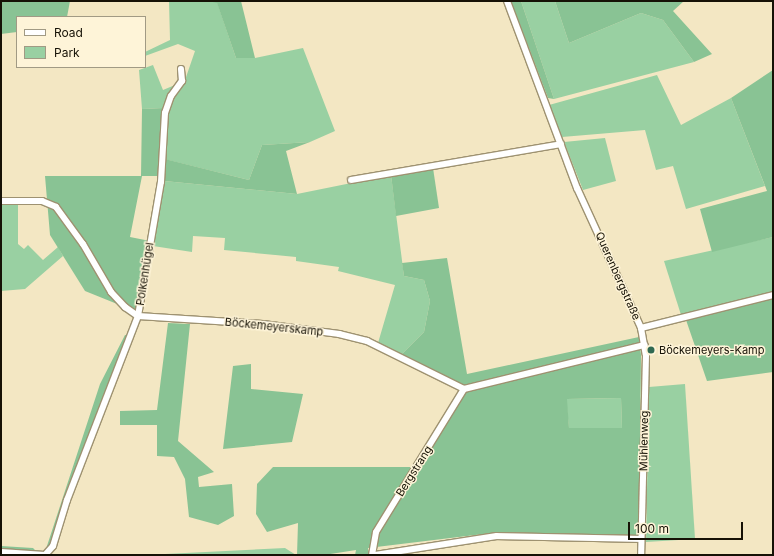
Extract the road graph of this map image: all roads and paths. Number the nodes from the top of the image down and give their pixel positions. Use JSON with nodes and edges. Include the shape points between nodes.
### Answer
{"nodes":[{"id":1,"x":507,"y":1,"type":"edge"},
{"id":2,"x":181,"y":68,"type":"dead end"},
{"id":3,"x":561,"y":144,"type":"junction"},
{"id":4,"x":351,"y":180,"type":"dead end"},
{"id":5,"x":1,"y":201,"type":"edge"},
{"id":6,"x":773,"y":295,"type":"edge"},
{"id":7,"x":138,"y":316,"type":"junction"},
{"id":8,"x":641,"y":328,"type":"junction"},
{"id":9,"x":645,"y":346,"type":"junction"},
{"id":10,"x":464,"y":389,"type":"junction"},
{"id":11,"x":641,"y":539,"type":"junction"},
{"id":12,"x":1,"y":552,"type":"edge"},
{"id":13,"x":374,"y":555,"type":"edge"},
{"id":14,"x":641,"y":555,"type":"edge"}],
"edges":[{"from":1,"to":3,"type":"street","name":"Querenbergstraße"},
{"from":2,"to":7,"type":"street","name":"Polkenhügel","via":[[182,81],[171,96],[165,113],[161,182]]},
{"from":3,"to":4,"type":"street"},
{"from":3,"to":8,"type":"street","name":"Querenbergstraße","via":[[577,188]]},
{"from":5,"to":7,"type":"street","name":"Polkenhügel","via":[[42,201],[56,207],[83,244],[111,292]]},
{"from":6,"to":8,"type":"street","name":"Querenbergstraße"},
{"from":7,"to":10,"type":"street","name":"Böckemeyerskamp","via":[[263,324],[339,334],[367,341]]},
{"from":7,"to":12,"type":"street","via":[[49,552],[45,555]]},
{"from":8,"to":9,"type":"street","name":"Mühlenweg"},
{"from":9,"to":10,"type":"street"},
{"from":9,"to":11,"type":"street","name":"Mühlenweg"},
{"from":10,"to":13,"type":"street","name":"Bergstrang","via":[[376,532]]},
{"from":11,"to":13,"type":"street","via":[[497,536]]},
{"from":11,"to":14,"type":"street","name":"Mühlenweg"}]}
